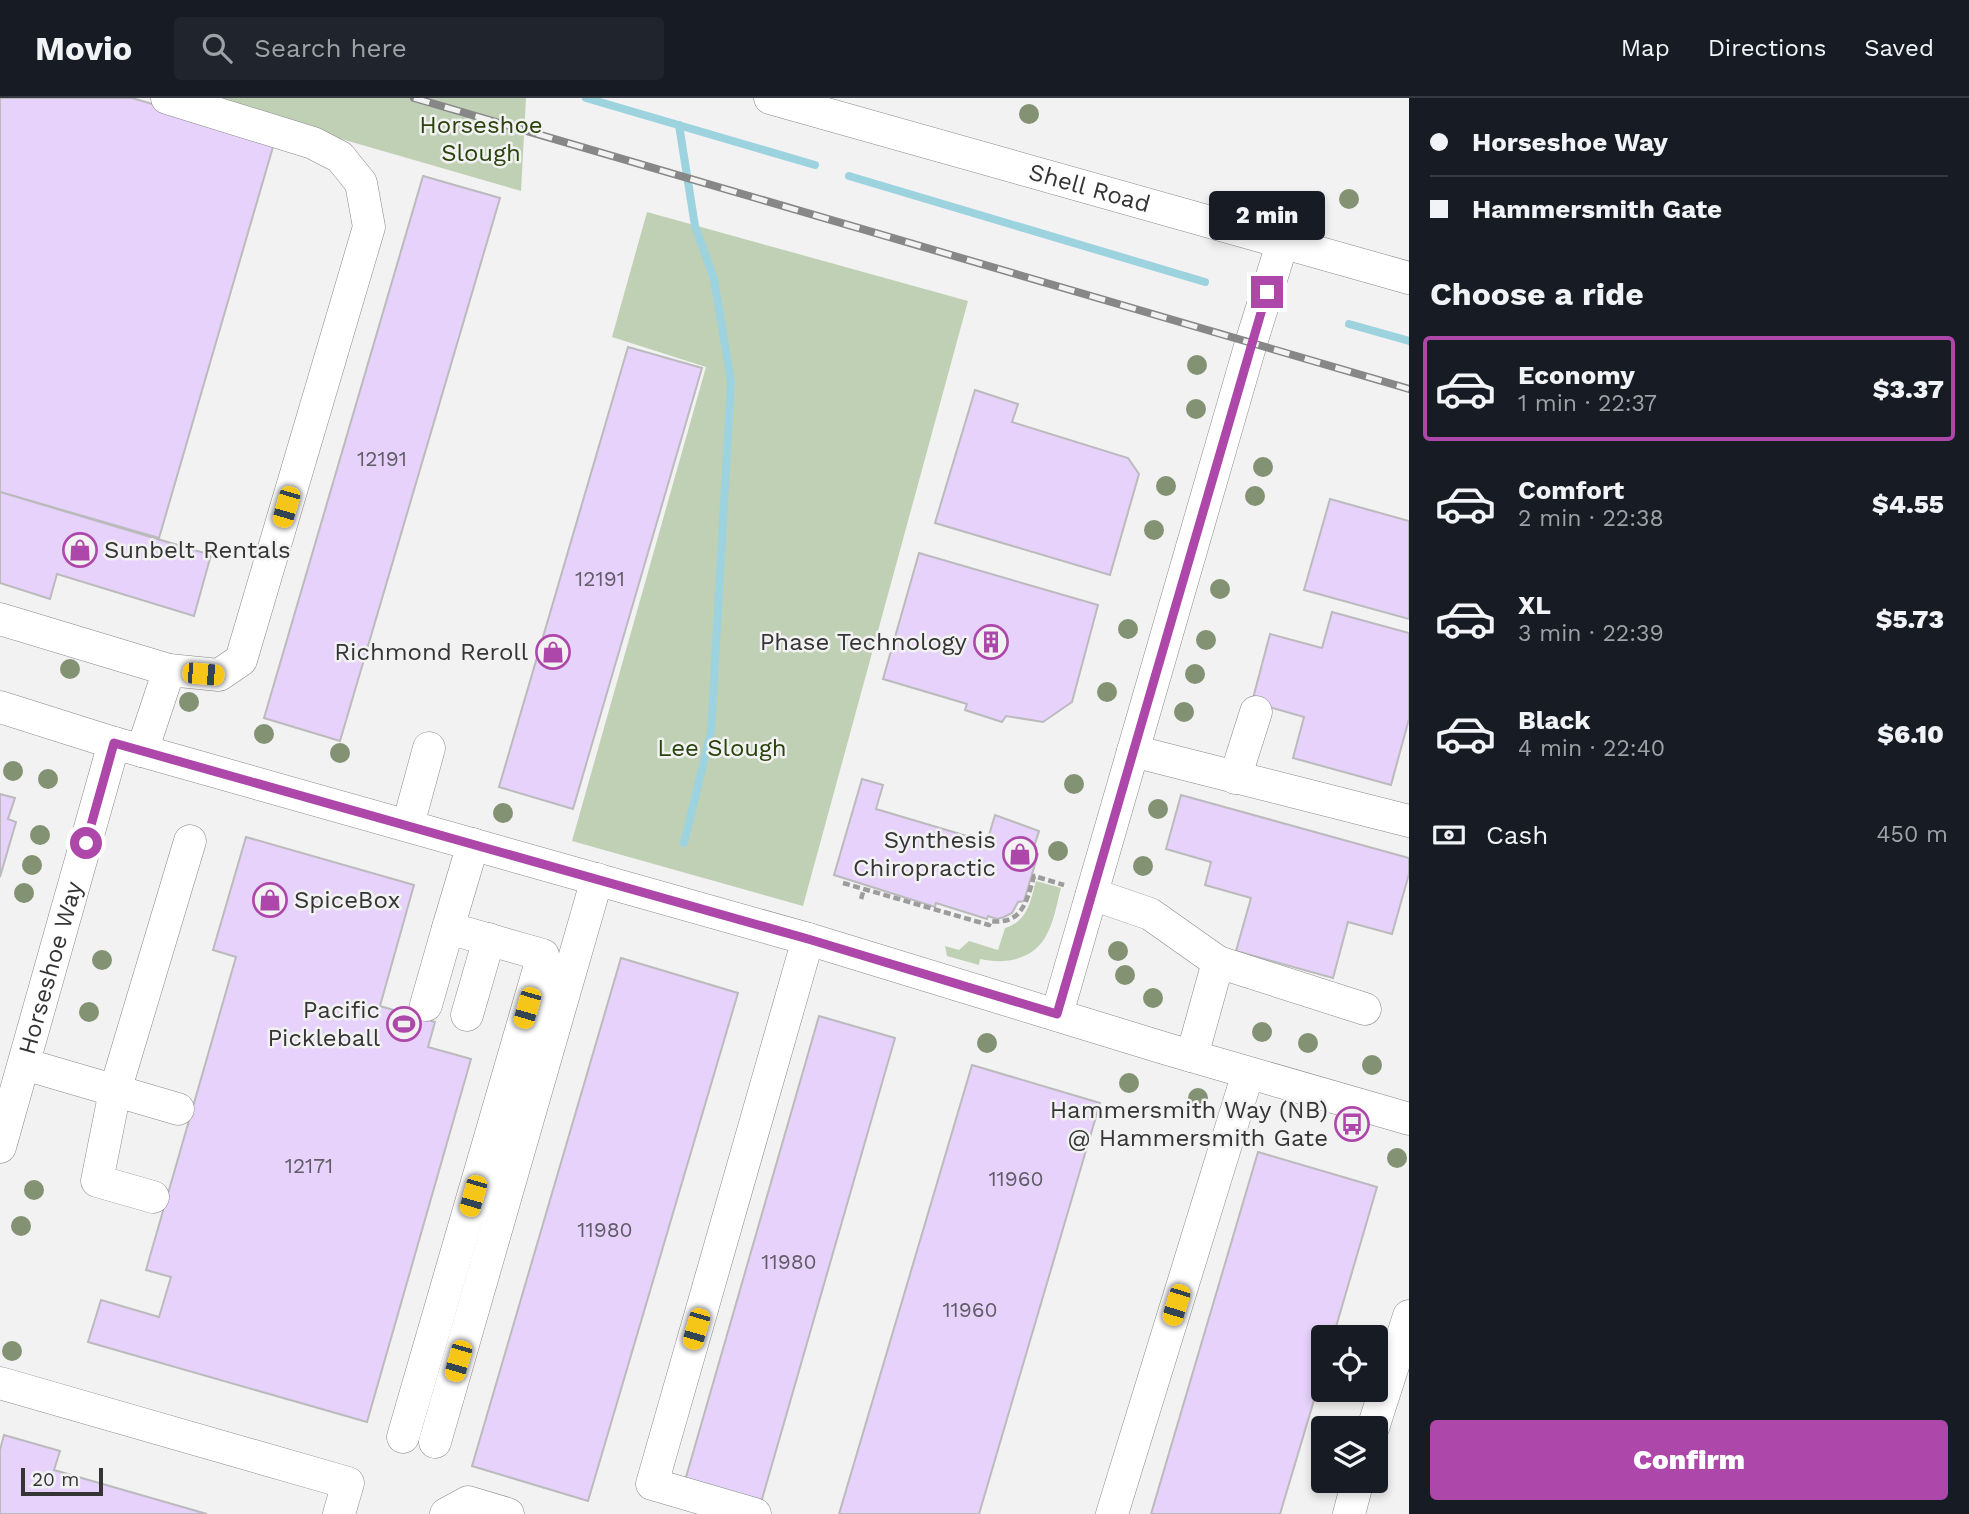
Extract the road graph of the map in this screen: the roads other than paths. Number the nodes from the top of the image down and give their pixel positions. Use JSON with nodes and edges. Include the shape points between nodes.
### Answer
{"nodes":[{"id":1,"x":167,"y":98,"type":"edge"},
{"id":2,"x":770,"y":98,"type":"edge"},
{"id":3,"x":1283,"y":241,"type":"junction"},
{"id":4,"x":1409,"y":278,"type":"edge"},
{"id":5,"x":0,"y":619,"type":"edge"},
{"id":6,"x":169,"y":670,"type":"junction"},
{"id":7,"x":0,"y":707,"type":"edge"},
{"id":8,"x":1256,"y":712,"type":"dead end"},
{"id":9,"x":128,"y":747,"type":"junction"},
{"id":10,"x":429,"y":748,"type":"dead end"},
{"id":11,"x":1133,"y":751,"type":"junction"},
{"id":12,"x":1236,"y":778,"type":"junction"},
{"id":13,"x":1409,"y":821,"type":"edge"},
{"id":14,"x":408,"y":825,"type":"junction"},
{"id":15,"x":190,"y":841,"type":"dead end"},
{"id":16,"x":473,"y":844,"type":"junction"},
{"id":17,"x":597,"y":879,"type":"junction"},
{"id":18,"x":1079,"y":890,"type":"junction"},
{"id":19,"x":448,"y":928,"type":"junction"},
{"id":20,"x":489,"y":939,"type":"junction"},
{"id":21,"x":808,"y":939,"type":"junction"},
{"id":22,"x":1218,"y":962,"type":"junction"},
{"id":23,"x":426,"y":1005,"type":"dead end"},
{"id":24,"x":1365,"y":1009,"type":"dead end"},
{"id":25,"x":1057,"y":1014,"type":"junction"},
{"id":26,"x":467,"y":1015,"type":"dead end"},
{"id":27,"x":1192,"y":1056,"type":"junction"},
{"id":28,"x":15,"y":1067,"type":"edge"},
{"id":29,"x":1248,"y":1073,"type":"junction"},
{"id":30,"x":115,"y":1091,"type":"junction"},
{"id":31,"x":178,"y":1109,"type":"dead end"},
{"id":32,"x":1409,"y":1119,"type":"edge"},
{"id":33,"x":0,"y":1147,"type":"edge"},
{"id":34,"x":153,"y":1197,"type":"dead end"},
{"id":35,"x":1409,"y":1316,"type":"edge"},
{"id":36,"x":0,"y":1383,"type":"edge"},
{"id":37,"x":1377,"y":1416,"type":"edge"},
{"id":38,"x":403,"y":1437,"type":"dead end"},
{"id":39,"x":435,"y":1442,"type":"dead end"},
{"id":40,"x":1355,"y":1493,"type":"edge"},
{"id":41,"x":339,"y":1514,"type":"edge"},
{"id":42,"x":446,"y":1514,"type":"edge"},
{"id":43,"x":508,"y":1514,"type":"edge"},
{"id":44,"x":755,"y":1514,"type":"edge"},
{"id":45,"x":1112,"y":1514,"type":"edge"},
{"id":46,"x":1349,"y":1514,"type":"edge"}],
"edges":[{"from":1,"to":6,"type":"street","via":[[313,143],[340,157],[361,183],[369,227],[242,660],[219,675]]},
{"from":2,"to":3,"type":"street","name":"Shell Road"},
{"from":3,"to":4,"type":"street","name":"Shell Road"},
{"from":3,"to":11,"type":"street"},
{"from":5,"to":6,"type":"street"},
{"from":6,"to":9,"type":"street","name":"Horseshoe Way"},
{"from":7,"to":9,"type":"street"},
{"from":8,"to":12,"type":"street"},
{"from":9,"to":14,"type":"street"},
{"from":9,"to":28,"type":"street","name":"Horseshoe Way"},
{"from":10,"to":14,"type":"street"},
{"from":11,"to":12,"type":"street"},
{"from":11,"to":18,"type":"street"},
{"from":12,"to":13,"type":"street"},
{"from":14,"to":16,"type":"street"},
{"from":15,"to":30,"type":"street"},
{"from":16,"to":17,"type":"street"},
{"from":16,"to":19,"type":"street"},
{"from":17,"to":21,"type":"street"},
{"from":17,"to":39,"type":"street"},
{"from":18,"to":22,"type":"street","via":[[1150,914]]},
{"from":18,"to":25,"type":"street"},
{"from":19,"to":20,"type":"street"},
{"from":19,"to":23,"type":"street"},
{"from":20,"to":26,"type":"street"},
{"from":20,"to":38,"type":"street","via":[[543,955]]},
{"from":21,"to":25,"type":"street"},
{"from":21,"to":44,"type":"street","via":[[652,1484]]},
{"from":22,"to":24,"type":"street"},
{"from":22,"to":27,"type":"street"},
{"from":25,"to":27,"type":"street"},
{"from":27,"to":29,"type":"street"},
{"from":28,"to":30,"type":"street"},
{"from":28,"to":33,"type":"street","name":"Horseshoe Way"},
{"from":29,"to":32,"type":"street"},
{"from":29,"to":45,"type":"street"},
{"from":30,"to":31,"type":"street"},
{"from":30,"to":34,"type":"street","via":[[97,1181]]},
{"from":35,"to":37,"type":"street"},
{"from":36,"to":41,"type":"street","via":[[348,1483]]},
{"from":40,"to":46,"type":"street"},
{"from":42,"to":43,"type":"street","via":[[468,1502]]}]}
